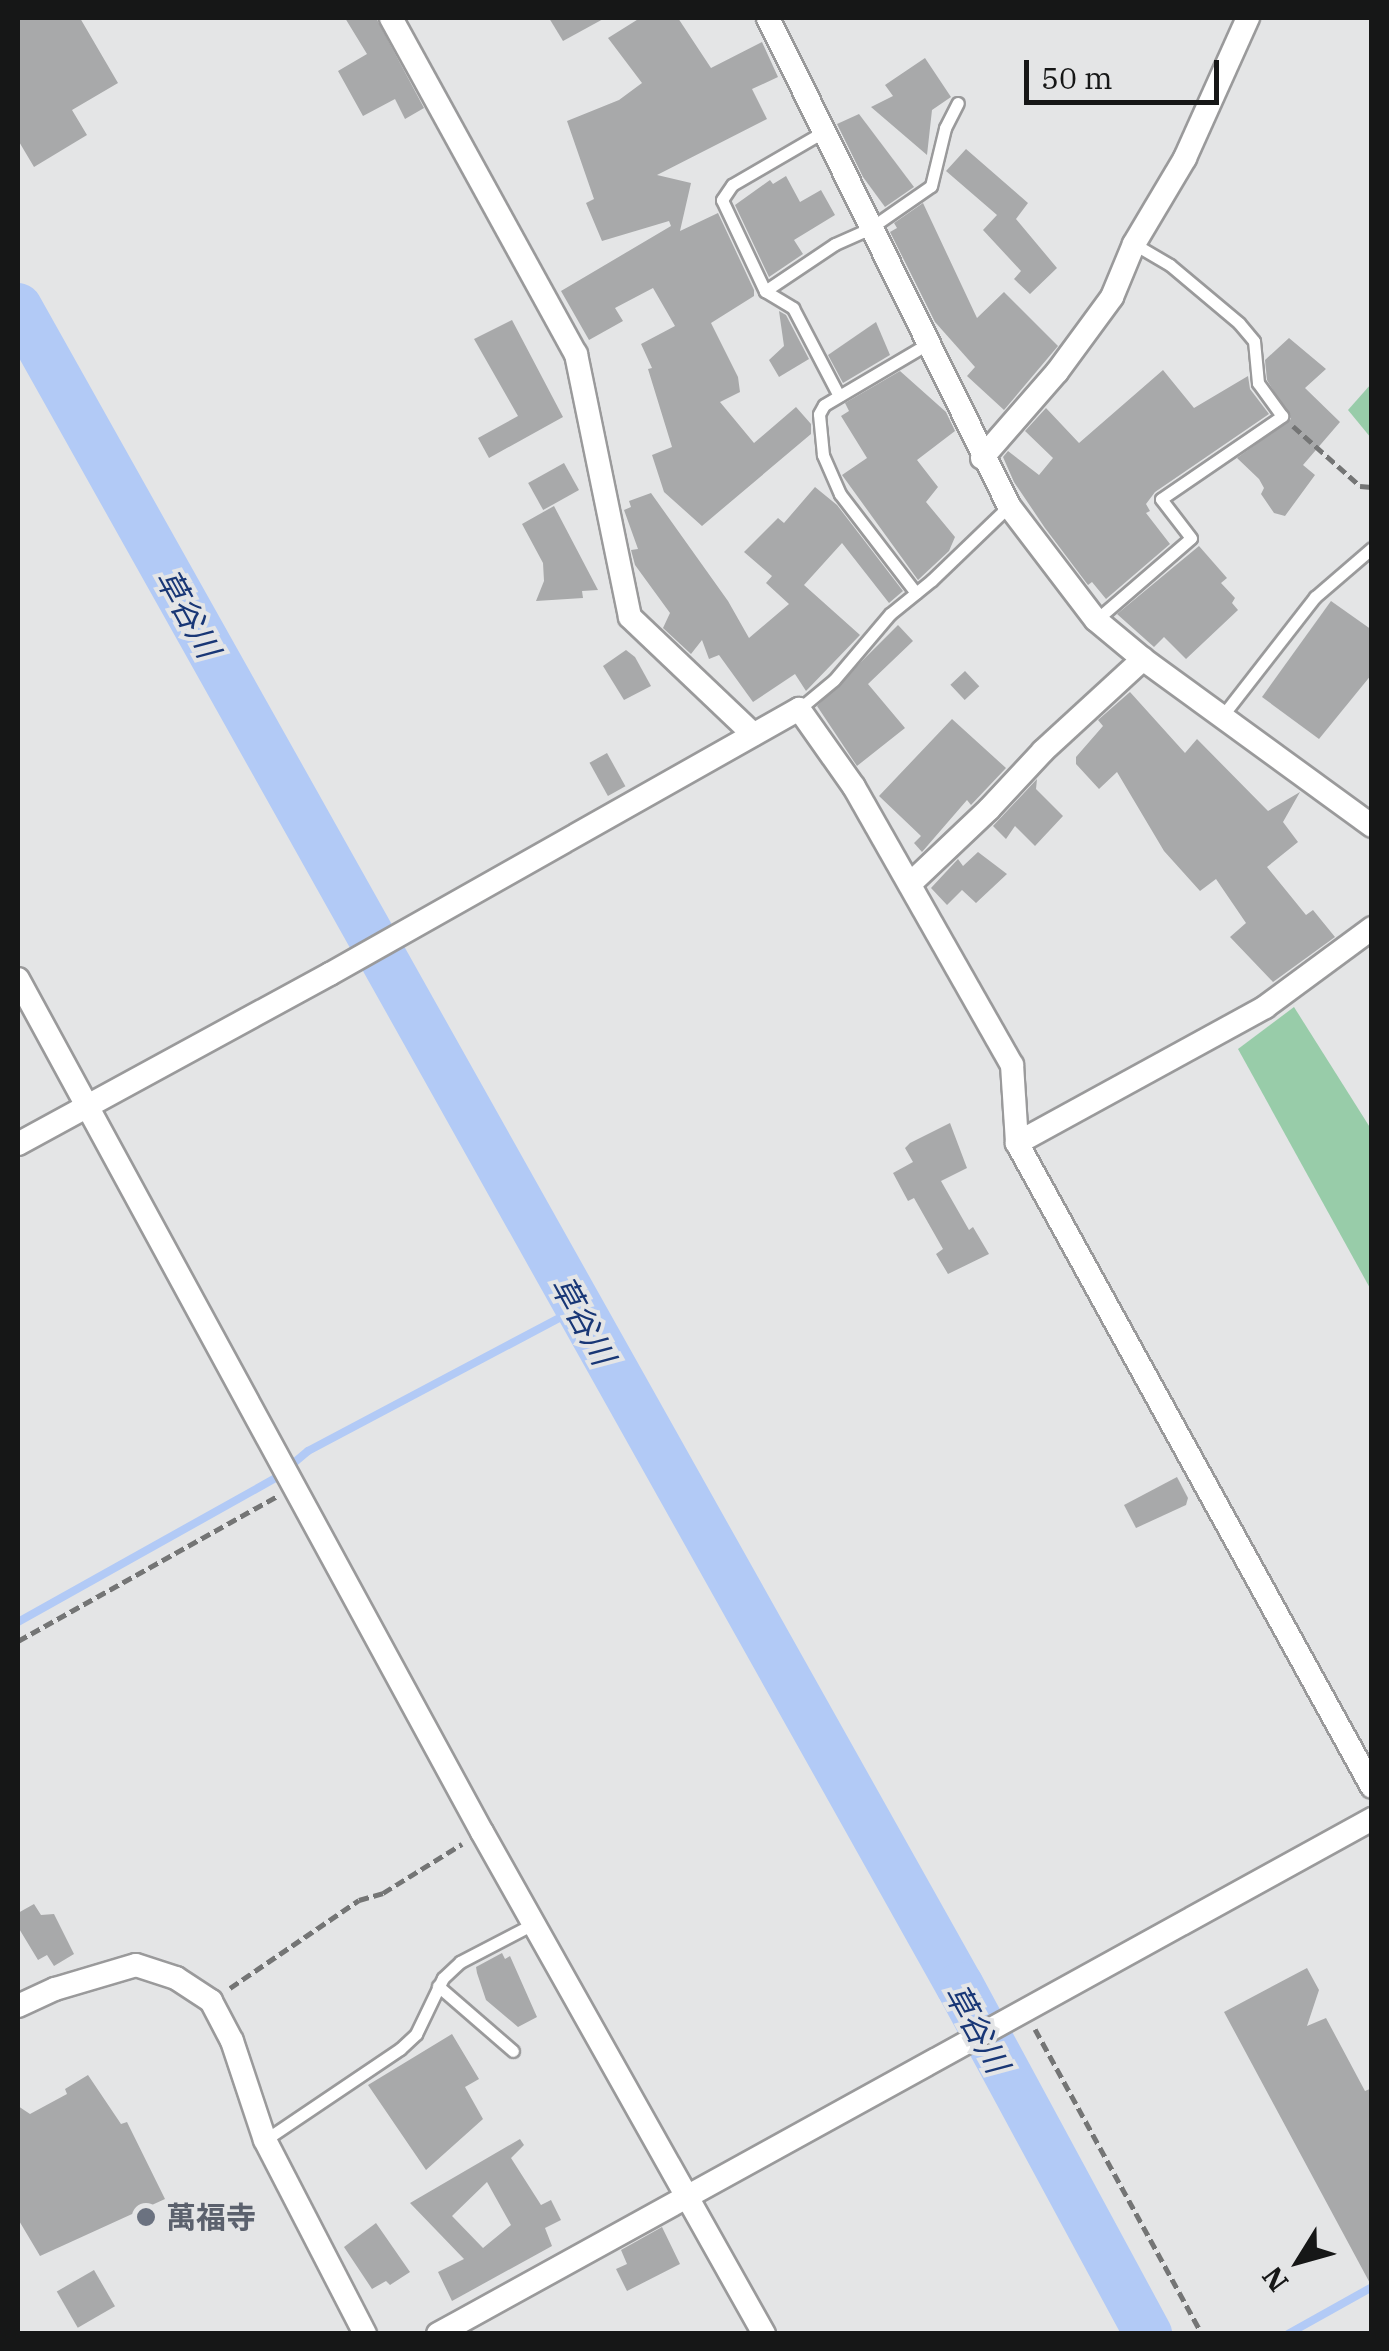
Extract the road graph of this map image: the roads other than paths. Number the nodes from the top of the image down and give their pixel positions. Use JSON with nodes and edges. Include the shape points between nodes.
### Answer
{"nodes":[{"id":1,"x":391,"y":18,"type":"edge"},
{"id":2,"x":768,"y":18,"type":"edge"},
{"id":3,"x":1248,"y":18,"type":"edge"},
{"id":4,"x":958,"y":103,"type":"dead end"},
{"id":5,"x":823,"y":132,"type":"junction"},
{"id":6,"x":869,"y":229,"type":"junction"},
{"id":7,"x":1134,"y":244,"type":"junction"},
{"id":8,"x":765,"y":291,"type":"junction"},
{"id":9,"x":926,"y":344,"type":"junction"},
{"id":10,"x":839,"y":396,"type":"junction"},
{"id":11,"x":982,"y":458,"type":"junction"},
{"id":12,"x":1008,"y":506,"type":"junction"},
{"id":13,"x":1372,"y":548,"type":"edge"},
{"id":14,"x":916,"y":592,"type":"junction"},
{"id":15,"x":1096,"y":620,"type":"junction"},
{"id":16,"x":1143,"y":659,"type":"junction"},
{"id":17,"x":800,"y":709,"type":"junction"},
{"id":18,"x":1223,"y":714,"type":"junction"},
{"id":19,"x":753,"y":734,"type":"junction"},
{"id":20,"x":1372,"y":826,"type":"edge"},
{"id":21,"x":911,"y":882,"type":"junction"},
{"id":22,"x":1372,"y":928,"type":"edge"},
{"id":23,"x":18,"y":979,"type":"edge"},
{"id":24,"x":86,"y":1105,"type":"junction"},
{"id":25,"x":1017,"y":1143,"type":"junction"},
{"id":26,"x":18,"y":1144,"type":"edge"},
{"id":27,"x":1372,"y":1787,"type":"edge"},
{"id":28,"x":1372,"y":1819,"type":"edge"},
{"id":29,"x":533,"y":1924,"type":"junction"},
{"id":30,"x":438,"y":1986,"type":"junction"},
{"id":31,"x":18,"y":2006,"type":"edge"},
{"id":32,"x":513,"y":2051,"type":"dead end"},
{"id":33,"x":265,"y":2140,"type":"junction"},
{"id":34,"x":685,"y":2195,"type":"junction"},
{"id":35,"x":365,"y":2334,"type":"edge"},
{"id":36,"x":438,"y":2334,"type":"edge"},
{"id":37,"x":764,"y":2334,"type":"edge"}],
"edges":[{"from":1,"to":19,"type":"street","via":[[576,354],[630,618]]},
{"from":2,"to":5,"type":"street"},
{"from":3,"to":7,"type":"street","via":[[1186,158]]},
{"from":4,"to":6,"type":"lane","via":[[931,186]]},
{"from":5,"to":6,"type":"street"},
{"from":5,"to":8,"type":"lane","via":[[724,192]]},
{"from":6,"to":8,"type":"lane"},
{"from":6,"to":9,"type":"street"},
{"from":7,"to":11,"type":"street","via":[[1112,297]]},
{"from":7,"to":15,"type":"lane","via":[[1239,323],[1254,341],[1258,383],[1282,416],[1161,500],[1191,538]]},
{"from":8,"to":10,"type":"lane","via":[[793,308]]},
{"from":9,"to":10,"type":"lane"},
{"from":9,"to":11,"type":"street"},
{"from":10,"to":14,"type":"lane","via":[[819,414],[824,455],[840,494]]},
{"from":11,"to":12,"type":"street"},
{"from":12,"to":14,"type":"lane"},
{"from":12,"to":15,"type":"street"},
{"from":13,"to":18,"type":"lane","via":[[1315,597]]},
{"from":14,"to":17,"type":"lane"},
{"from":15,"to":16,"type":"street"},
{"from":16,"to":18,"type":"street"},
{"from":16,"to":21,"type":"street"},
{"from":17,"to":19,"type":"street"},
{"from":17,"to":21,"type":"street"},
{"from":18,"to":20,"type":"street"},
{"from":19,"to":24,"type":"street"},
{"from":21,"to":25,"type":"street","via":[[1012,1066]]},
{"from":22,"to":25,"type":"street","via":[[1265,1007]]},
{"from":23,"to":24,"type":"street"},
{"from":24,"to":26,"type":"street"},
{"from":24,"to":29,"type":"street"},
{"from":25,"to":27,"type":"street"},
{"from":28,"to":34,"type":"street"},
{"from":29,"to":30,"type":"lane","via":[[460,1962]]},
{"from":29,"to":34,"type":"street"},
{"from":30,"to":32,"type":"lane"},
{"from":30,"to":33,"type":"lane","via":[[416,2034],[400,2050]]},
{"from":31,"to":33,"type":"street","via":[[136,1964],[176,1978],[211,2000]]},
{"from":33,"to":35,"type":"street"},
{"from":34,"to":36,"type":"street"},
{"from":34,"to":37,"type":"street"}]}
